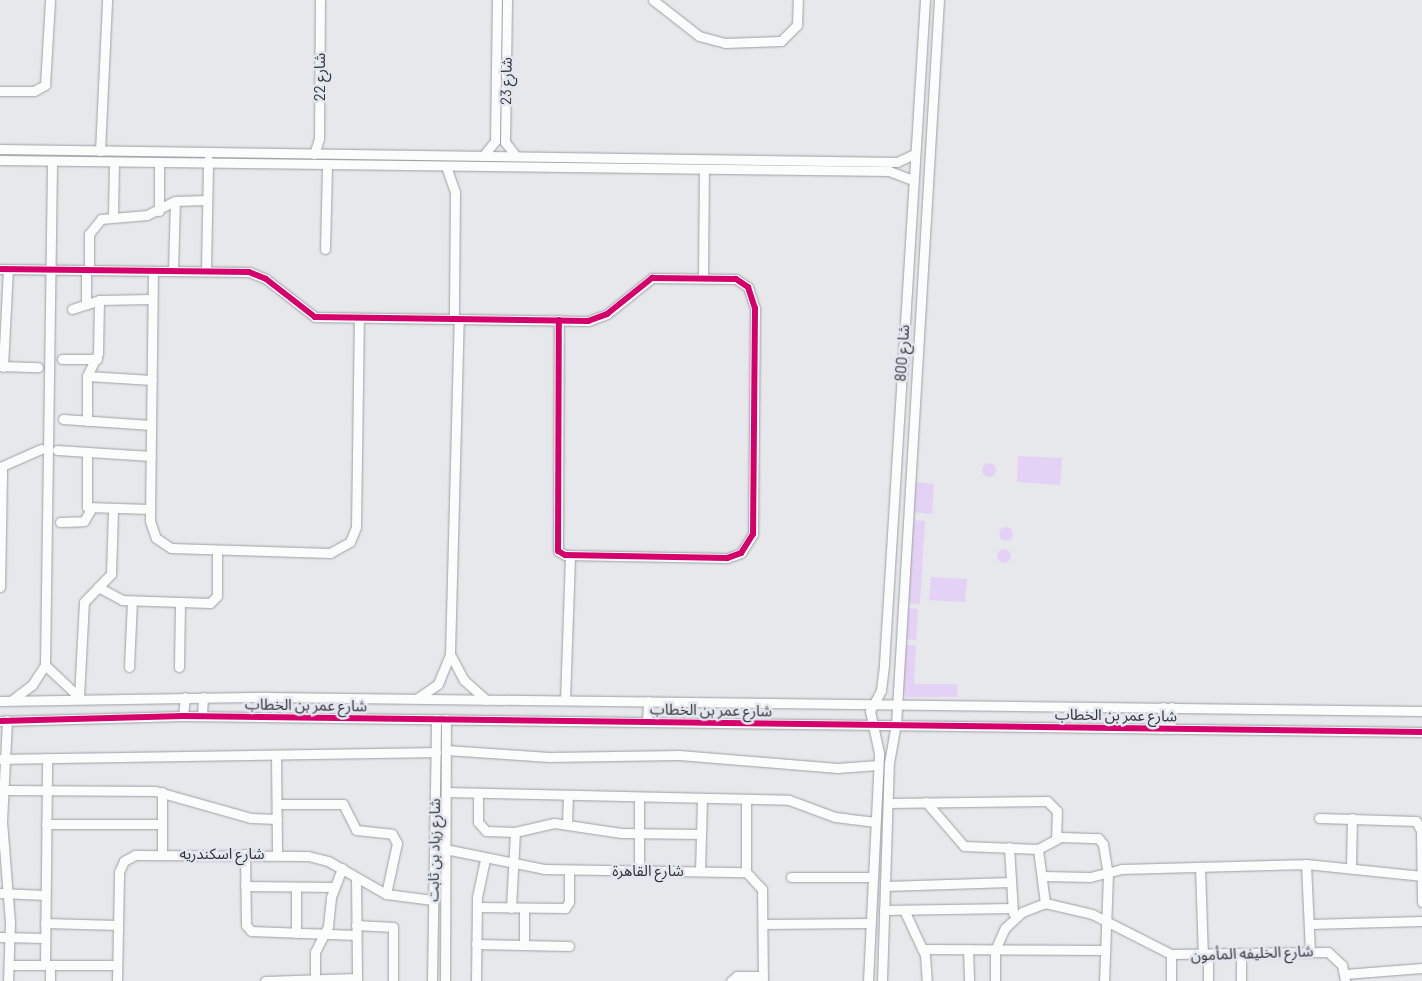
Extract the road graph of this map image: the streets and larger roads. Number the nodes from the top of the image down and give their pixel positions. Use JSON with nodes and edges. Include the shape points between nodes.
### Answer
{"nodes":[{"id":1,"x":50,"y":0,"type":"edge"},
{"id":2,"x":107,"y":0,"type":"edge"},
{"id":3,"x":320,"y":0,"type":"edge"},
{"id":4,"x":497,"y":0,"type":"edge"},
{"id":5,"x":507,"y":0,"type":"edge"},
{"id":6,"x":653,"y":0,"type":"edge"},
{"id":7,"x":798,"y":0,"type":"edge"},
{"id":8,"x":925,"y":0,"type":"edge"},
{"id":9,"x":939,"y":0,"type":"edge"},
{"id":10,"x":920,"y":71,"type":"junction"},
{"id":11,"x":934,"y":72,"type":"junction"},
{"id":12,"x":0,"y":91,"type":"edge"},
{"id":13,"x":0,"y":149,"type":"edge"},
{"id":14,"x":100,"y":151,"type":"junction"},
{"id":15,"x":208,"y":152,"type":"junction"},
{"id":16,"x":314,"y":154,"type":"junction"},
{"id":17,"x":364,"y":154,"type":"junction"},
{"id":18,"x":914,"y":154,"type":"junction"},
{"id":19,"x":484,"y":156,"type":"junction"},
{"id":20,"x":516,"y":156,"type":"junction"},
{"id":21,"x":0,"y":160,"type":"edge"},
{"id":22,"x":769,"y":160,"type":"junction"},
{"id":23,"x":52,"y":162,"type":"junction"},
{"id":24,"x":114,"y":163,"type":"junction"},
{"id":25,"x":159,"y":164,"type":"junction"},
{"id":26,"x":208,"y":164,"type":"junction"},
{"id":27,"x":327,"y":165,"type":"junction"},
{"id":28,"x":364,"y":166,"type":"junction"},
{"id":29,"x":446,"y":166,"type":"junction"},
{"id":30,"x":704,"y":170,"type":"junction"},
{"id":31,"x":769,"y":170,"type":"junction"},
{"id":32,"x":913,"y":180,"type":"junction"},
{"id":33,"x":207,"y":200,"type":"junction"},
{"id":34,"x":175,"y":201,"type":"junction"},
{"id":35,"x":159,"y":211,"type":"junction"},
{"id":36,"x":113,"y":215,"type":"junction"},
{"id":37,"x":325,"y":249,"type":"dead end"},
{"id":38,"x":206,"y":268,"type":"junction"},
{"id":39,"x":4,"y":269,"type":"edge"},
{"id":40,"x":173,"y":269,"type":"junction"},
{"id":41,"x":51,"y":270,"type":"junction"},
{"id":42,"x":87,"y":270,"type":"junction"},
{"id":43,"x":153,"y":272,"type":"junction"},
{"id":44,"x":703,"y":277,"type":"junction"},
{"id":45,"x":906,"y":283,"type":"junction"},
{"id":46,"x":920,"y":284,"type":"junction"},
{"id":47,"x":99,"y":300,"type":"junction"},
{"id":48,"x":152,"y":300,"type":"junction"},
{"id":49,"x":86,"y":304,"type":"junction"},
{"id":50,"x":3,"y":308,"type":"edge"},
{"id":51,"x":72,"y":309,"type":"dead end"},
{"id":52,"x":359,"y":318,"type":"junction"},
{"id":53,"x":456,"y":319,"type":"junction"},
{"id":54,"x":559,"y":320,"type":"junction"},
{"id":55,"x":62,"y":359,"type":"dead end"},
{"id":56,"x":97,"y":360,"type":"junction"},
{"id":57,"x":2,"y":367,"type":"edge"},
{"id":58,"x":38,"y":367,"type":"dead end"},
{"id":59,"x":87,"y":376,"type":"junction"},
{"id":60,"x":152,"y":380,"type":"junction"},
{"id":61,"x":63,"y":419,"type":"dead end"},
{"id":62,"x":86,"y":421,"type":"junction"},
{"id":63,"x":151,"y":425,"type":"junction"},
{"id":64,"x":41,"y":449,"type":"dead end"},
{"id":65,"x":57,"y":450,"type":"dead end"},
{"id":66,"x":87,"y":452,"type":"junction"},
{"id":67,"x":151,"y":456,"type":"junction"},
{"id":68,"x":1,"y":467,"type":"edge"},
{"id":69,"x":91,"y":509,"type":"junction"},
{"id":70,"x":113,"y":509,"type":"junction"},
{"id":71,"x":150,"y":509,"type":"junction"},
{"id":72,"x":60,"y":522,"type":"dead end"},
{"id":73,"x":217,"y":550,"type":"junction"},
{"id":74,"x":570,"y":555,"type":"junction"},
{"id":75,"x":0,"y":587,"type":"edge"},
{"id":76,"x":98,"y":587,"type":"junction"},
{"id":77,"x":132,"y":601,"type":"junction"},
{"id":78,"x":180,"y":602,"type":"junction"},
{"id":79,"x":450,"y":654,"type":"junction"},
{"id":80,"x":45,"y":665,"type":"junction"},
{"id":81,"x":129,"y":667,"type":"dead end"},
{"id":82,"x":179,"y":667,"type":"dead end"},
{"id":83,"x":79,"y":697,"type":"junction"},
{"id":84,"x":185,"y":697,"type":"junction"},
{"id":85,"x":203,"y":697,"type":"junction"},
{"id":86,"x":416,"y":699,"type":"junction"},
{"id":87,"x":0,"y":700,"type":"edge"},
{"id":88,"x":12,"y":700,"type":"junction"},
{"id":89,"x":486,"y":700,"type":"junction"},
{"id":90,"x":565,"y":700,"type":"junction"},
{"id":91,"x":648,"y":701,"type":"junction"},
{"id":92,"x":873,"y":703,"type":"junction"},
{"id":93,"x":896,"y":703,"type":"junction"},
{"id":94,"x":1167,"y":707,"type":"junction"},
{"id":95,"x":1422,"y":711,"type":"edge"},
{"id":96,"x":183,"y":716,"type":"junction"},
{"id":97,"x":202,"y":716,"type":"junction"},
{"id":98,"x":436,"y":719,"type":"junction"},
{"id":99,"x":446,"y":719,"type":"junction"},
{"id":100,"x":3,"y":720,"type":"edge"},
{"id":101,"x":647,"y":722,"type":"junction"},
{"id":102,"x":873,"y":725,"type":"junction"},
{"id":103,"x":896,"y":725,"type":"junction"},
{"id":104,"x":1166,"y":729,"type":"junction"},
{"id":105,"x":1422,"y":732,"type":"edge"},
{"id":106,"x":446,"y":750,"type":"junction"},
{"id":107,"x":436,"y":752,"type":"junction"},
{"id":108,"x":276,"y":755,"type":"junction"},
{"id":109,"x":890,"y":757,"type":"junction"},
{"id":110,"x":47,"y":758,"type":"junction"},
{"id":111,"x":3,"y":759,"type":"edge"},
{"id":112,"x":879,"y":761,"type":"junction"},
{"id":113,"x":5,"y":790,"type":"junction"},
{"id":114,"x":47,"y":790,"type":"junction"},
{"id":115,"x":162,"y":792,"type":"junction"},
{"id":116,"x":447,"y":792,"type":"junction"},
{"id":117,"x":478,"y":793,"type":"junction"},
{"id":118,"x":568,"y":795,"type":"junction"},
{"id":119,"x":639,"y":797,"type":"junction"},
{"id":120,"x":702,"y":798,"type":"junction"},
{"id":121,"x":746,"y":799,"type":"junction"},
{"id":122,"x":926,"y":802,"type":"junction"},
{"id":123,"x":888,"y":803,"type":"junction"},
{"id":124,"x":277,"y":804,"type":"junction"},
{"id":125,"x":1319,"y":818,"type":"dead end"},
{"id":126,"x":1352,"y":818,"type":"junction"},
{"id":127,"x":277,"y":819,"type":"junction"},
{"id":128,"x":874,"y":822,"type":"junction"},
{"id":129,"x":46,"y":824,"type":"junction"},
{"id":130,"x":162,"y":824,"type":"junction"},
{"id":131,"x":567,"y":824,"type":"junction"},
{"id":132,"x":515,"y":832,"type":"junction"},
{"id":133,"x":639,"y":834,"type":"junction"},
{"id":134,"x":701,"y":834,"type":"junction"},
{"id":135,"x":1056,"y":838,"type":"junction"},
{"id":136,"x":435,"y":847,"type":"junction"},
{"id":137,"x":1009,"y":848,"type":"junction"},
{"id":138,"x":1038,"y":849,"type":"junction"},
{"id":139,"x":446,"y":850,"type":"junction"},
{"id":140,"x":245,"y":854,"type":"junction"},
{"id":141,"x":277,"y":854,"type":"junction"},
{"id":142,"x":162,"y":855,"type":"junction"},
{"id":143,"x":485,"y":859,"type":"junction"},
{"id":144,"x":513,"y":864,"type":"junction"},
{"id":145,"x":1306,"y":864,"type":"junction"},
{"id":146,"x":1200,"y":867,"type":"junction"},
{"id":147,"x":342,"y":868,"type":"junction"},
{"id":148,"x":1351,"y":868,"type":"junction"},
{"id":149,"x":569,"y":870,"type":"junction"},
{"id":150,"x":639,"y":871,"type":"junction"},
{"id":151,"x":700,"y":871,"type":"junction"},
{"id":152,"x":746,"y":872,"type":"junction"},
{"id":153,"x":1108,"y":874,"type":"junction"},
{"id":154,"x":1044,"y":876,"type":"junction"},
{"id":155,"x":1422,"y":876,"type":"edge"},
{"id":156,"x":792,"y":877,"type":"dead end"},
{"id":157,"x":871,"y":877,"type":"junction"},
{"id":158,"x":356,"y":878,"type":"junction"},
{"id":159,"x":1011,"y":882,"type":"junction"},
{"id":160,"x":246,"y":886,"type":"junction"},
{"id":161,"x":885,"y":886,"type":"junction"},
{"id":162,"x":296,"y":887,"type":"junction"},
{"id":163,"x":334,"y":887,"type":"junction"},
{"id":164,"x":4,"y":893,"type":"edge"},
{"id":165,"x":386,"y":894,"type":"junction"},
{"id":166,"x":45,"y":895,"type":"junction"},
{"id":167,"x":433,"y":900,"type":"junction"},
{"id":168,"x":1422,"y":902,"type":"edge"},
{"id":169,"x":1045,"y":904,"type":"junction"},
{"id":170,"x":477,"y":907,"type":"junction"},
{"id":171,"x":511,"y":908,"type":"junction"},
{"id":172,"x":524,"y":908,"type":"junction"},
{"id":173,"x":1012,"y":908,"type":"junction"},
{"id":174,"x":884,"y":910,"type":"junction"},
{"id":175,"x":904,"y":910,"type":"junction"},
{"id":176,"x":1013,"y":919,"type":"junction"},
{"id":177,"x":1422,"y":921,"type":"edge"},
{"id":178,"x":1106,"y":922,"type":"junction"},
{"id":179,"x":45,"y":923,"type":"junction"},
{"id":180,"x":869,"y":923,"type":"junction"},
{"id":181,"x":763,"y":924,"type":"junction"},
{"id":182,"x":1309,"y":924,"type":"junction"},
{"id":183,"x":118,"y":925,"type":"junction"},
{"id":184,"x":356,"y":925,"type":"junction"},
{"id":185,"x":296,"y":933,"type":"junction"},
{"id":186,"x":325,"y":934,"type":"junction"},
{"id":187,"x":356,"y":935,"type":"junction"},
{"id":188,"x":0,"y":937,"type":"edge"},
{"id":189,"x":10,"y":937,"type":"junction"},
{"id":190,"x":45,"y":938,"type":"junction"},
{"id":191,"x":476,"y":944,"type":"junction"},
{"id":192,"x":524,"y":944,"type":"junction"},
{"id":193,"x":569,"y":946,"type":"dead end"},
{"id":194,"x":922,"y":949,"type":"junction"},
{"id":195,"x":968,"y":949,"type":"junction"},
{"id":196,"x":995,"y":950,"type":"junction"},
{"id":197,"x":1105,"y":950,"type":"junction"},
{"id":198,"x":1310,"y":951,"type":"junction"},
{"id":199,"x":1171,"y":954,"type":"junction"},
{"id":200,"x":1241,"y":954,"type":"junction"},
{"id":201,"x":1205,"y":956,"type":"junction"},
{"id":202,"x":9,"y":965,"type":"junction"},
{"id":203,"x":47,"y":965,"type":"junction"},
{"id":204,"x":117,"y":965,"type":"junction"},
{"id":205,"x":1422,"y":968,"type":"edge"},
{"id":206,"x":315,"y":977,"type":"junction"},
{"id":207,"x":1345,"y":977,"type":"edge"},
{"id":208,"x":357,"y":979,"type":"edge"},
{"id":209,"x":763,"y":979,"type":"edge"},
{"id":210,"x":8,"y":981,"type":"edge"},
{"id":211,"x":50,"y":981,"type":"edge"},
{"id":212,"x":117,"y":981,"type":"edge"},
{"id":213,"x":265,"y":981,"type":"edge"},
{"id":214,"x":393,"y":981,"type":"edge"},
{"id":215,"x":432,"y":981,"type":"edge"},
{"id":216,"x":445,"y":981,"type":"edge"},
{"id":217,"x":476,"y":981,"type":"edge"},
{"id":218,"x":730,"y":981,"type":"edge"},
{"id":219,"x":868,"y":981,"type":"edge"},
{"id":220,"x":882,"y":981,"type":"edge"},
{"id":221,"x":927,"y":981,"type":"edge"},
{"id":222,"x":969,"y":981,"type":"edge"},
{"id":223,"x":995,"y":981,"type":"edge"},
{"id":224,"x":1104,"y":981,"type":"edge"},
{"id":225,"x":1171,"y":981,"type":"edge"},
{"id":226,"x":1208,"y":981,"type":"edge"},
{"id":227,"x":1241,"y":981,"type":"edge"}],
"edges":[{"from":1,"to":12,"type":"street","via":[[45,85],[34,91]]},
{"from":2,"to":14,"type":"street"},
{"from":3,"to":16,"type":"street","name":"شارع 22","via":[[319,139]]},
{"from":4,"to":19,"type":"street","name":"شارع 23","via":[[495,141]]},
{"from":5,"to":20,"type":"street","name":"شارع 23","via":[[505,142]]},
{"from":6,"to":7,"type":"street","via":[[699,36],[725,43],[781,41],[797,25]]},
{"from":8,"to":10,"type":"street","name":"شارع 800"},
{"from":9,"to":11,"type":"street","name":"شارع 800"},
{"from":10,"to":11,"type":"street"},
{"from":10,"to":18,"type":"street","name":"شارع 800"},
{"from":11,"to":46,"type":"street","name":"شارع 800"},
{"from":13,"to":14,"type":"street"},
{"from":14,"to":15,"type":"street"},
{"from":15,"to":16,"type":"street"},
{"from":15,"to":26,"type":"street"},
{"from":16,"to":17,"type":"street"},
{"from":17,"to":19,"type":"street"},
{"from":17,"to":28,"type":"street"},
{"from":18,"to":22,"type":"street","via":[[897,162]]},
{"from":18,"to":32,"type":"street","name":"شارع 800"},
{"from":19,"to":20,"type":"street"},
{"from":20,"to":22,"type":"street"},
{"from":21,"to":23,"type":"street"},
{"from":22,"to":31,"type":"street"},
{"from":23,"to":24,"type":"street"},
{"from":23,"to":41,"type":"street"},
{"from":24,"to":25,"type":"street"},
{"from":24,"to":36,"type":"street"},
{"from":25,"to":26,"type":"street"},
{"from":25,"to":35,"type":"street"},
{"from":26,"to":27,"type":"street"},
{"from":26,"to":33,"type":"street"},
{"from":27,"to":28,"type":"street"},
{"from":27,"to":37,"type":"street"},
{"from":28,"to":29,"type":"street"},
{"from":29,"to":30,"type":"street"},
{"from":29,"to":53,"type":"street","via":[[456,192]]},
{"from":30,"to":31,"type":"street"},
{"from":30,"to":44,"type":"street"},
{"from":31,"to":32,"type":"street","via":[[896,171]]},
{"from":32,"to":45,"type":"street","name":"شارع 800"},
{"from":33,"to":34,"type":"street"},
{"from":33,"to":38,"type":"street"},
{"from":34,"to":35,"type":"street"},
{"from":34,"to":40,"type":"street"},
{"from":35,"to":36,"type":"street"},
{"from":36,"to":42,"type":"street","via":[[92,228]]},
{"from":38,"to":40,"type":"street"},
{"from":38,"to":52,"type":"street","via":[[257,274],[310,316]]},
{"from":39,"to":41,"type":"street"},
{"from":39,"to":50,"type":"street"},
{"from":40,"to":43,"type":"street"},
{"from":41,"to":42,"type":"street"},
{"from":41,"to":80,"type":"street"},
{"from":42,"to":43,"type":"street"},
{"from":42,"to":49,"type":"street"},
{"from":43,"to":48,"type":"street"},
{"from":44,"to":54,"type":"street","via":[[652,278],[601,317]]},
{"from":44,"to":74,"type":"street","via":[[736,279],[748,287],[755,301],[751,541],[741,553],[727,558]]},
{"from":45,"to":46,"type":"street"},
{"from":45,"to":92,"type":"street","name":"شارع 800","via":[[882,685]]},
{"from":46,"to":93,"type":"street","name":"شارع 800"},
{"from":47,"to":48,"type":"street"},
{"from":47,"to":49,"type":"street"},
{"from":47,"to":56,"type":"street"},
{"from":48,"to":60,"type":"street"},
{"from":49,"to":51,"type":"street"},
{"from":50,"to":57,"type":"street"},
{"from":52,"to":53,"type":"street"},
{"from":52,"to":73,"type":"street","via":[[356,527],[350,542],[330,553]]},
{"from":53,"to":54,"type":"street"},
{"from":53,"to":79,"type":"street"},
{"from":54,"to":74,"type":"street","via":[[555,544],[561,554]]},
{"from":55,"to":56,"type":"street"},
{"from":56,"to":59,"type":"street"},
{"from":57,"to":58,"type":"street"},
{"from":59,"to":60,"type":"street"},
{"from":59,"to":62,"type":"street"},
{"from":60,"to":63,"type":"street"},
{"from":61,"to":62,"type":"street"},
{"from":62,"to":63,"type":"street"},
{"from":63,"to":67,"type":"street"},
{"from":64,"to":68,"type":"street"},
{"from":65,"to":66,"type":"street"},
{"from":66,"to":67,"type":"street"},
{"from":66,"to":69,"type":"street","via":[[86,504]]},
{"from":67,"to":71,"type":"street"},
{"from":68,"to":75,"type":"street"},
{"from":69,"to":70,"type":"street"},
{"from":69,"to":72,"type":"street","via":[[85,521]]},
{"from":70,"to":71,"type":"street"},
{"from":70,"to":76,"type":"street","via":[[112,572]]},
{"from":71,"to":73,"type":"street","via":[[152,533],[165,546]]},
{"from":73,"to":78,"type":"street","via":[[216,600]]},
{"from":74,"to":90,"type":"street"},
{"from":76,"to":77,"type":"street","via":[[115,599]]},
{"from":76,"to":83,"type":"street","via":[[84,602]]},
{"from":77,"to":78,"type":"street"},
{"from":77,"to":81,"type":"street"},
{"from":78,"to":82,"type":"street"},
{"from":79,"to":86,"type":"street","via":[[438,684]]},
{"from":79,"to":89,"type":"street","via":[[464,680]]},
{"from":80,"to":83,"type":"street"},
{"from":80,"to":88,"type":"street","via":[[32,685]]},
{"from":83,"to":84,"type":"street","name":"شارع عمر بن الخطاب"},
{"from":83,"to":88,"type":"street","name":"شارع عمر بن الخطاب"},
{"from":84,"to":85,"type":"street","name":"شارع عمر بن الخطاب"},
{"from":84,"to":96,"type":"street"},
{"from":85,"to":86,"type":"street","name":"شارع عمر بن الخطاب"},
{"from":85,"to":97,"type":"street"},
{"from":86,"to":89,"type":"street","name":"شارع عمر بن الخطاب"},
{"from":87,"to":88,"type":"street","name":"شارع عمر بن الخطاب"},
{"from":89,"to":90,"type":"street","name":"شارع عمر بن الخطاب"},
{"from":90,"to":91,"type":"street","name":"شارع عمر بن الخطاب"},
{"from":91,"to":92,"type":"street","name":"شارع عمر بن الخطاب"},
{"from":91,"to":101,"type":"street"},
{"from":92,"to":93,"type":"street","name":"شارع عمر بن الخطاب"},
{"from":92,"to":102,"type":"street"},
{"from":93,"to":94,"type":"street","name":"شارع عمر بن الخطاب"},
{"from":93,"to":103,"type":"street","name":"شارع 800"},
{"from":94,"to":95,"type":"street","name":"شارع عمر بن الخطاب"},
{"from":94,"to":104,"type":"street"},
{"from":96,"to":97,"type":"street","name":"شارع عمر بن الخطاب"},
{"from":96,"to":100,"type":"street","name":"شارع عمر بن الخطاب"},
{"from":97,"to":98,"type":"street","name":"شارع عمر بن الخطاب"},
{"from":98,"to":99,"type":"street","name":"شارع عمر بن الخطاب"},
{"from":98,"to":107,"type":"street","name":"شارع زياد بن ثابت"},
{"from":99,"to":101,"type":"street","name":"شارع عمر بن الخطاب"},
{"from":99,"to":106,"type":"street","name":"شارع زياد بن ثابت"},
{"from":100,"to":111,"type":"street"},
{"from":101,"to":102,"type":"street","name":"شارع عمر بن الخطاب"},
{"from":102,"to":103,"type":"street","name":"شارع عمر بن الخطاب"},
{"from":102,"to":112,"type":"street"},
{"from":103,"to":104,"type":"street","name":"شارع عمر بن الخطاب"},
{"from":103,"to":109,"type":"street","name":"شارع 800"},
{"from":104,"to":105,"type":"street","name":"شارع عمر بن الخطاب"},
{"from":106,"to":112,"type":"street","via":[[549,757],[685,755],[837,768]]},
{"from":106,"to":116,"type":"street","name":"شارع زياد بن ثابت"},
{"from":107,"to":108,"type":"street"},
{"from":107,"to":136,"type":"street","name":"شارع زياد بن ثابت"},
{"from":108,"to":110,"type":"street"},
{"from":108,"to":124,"type":"street"},
{"from":109,"to":112,"type":"street"},
{"from":109,"to":123,"type":"street","name":"شارع 800"},
{"from":110,"to":111,"type":"street"},
{"from":110,"to":114,"type":"street"},
{"from":111,"to":113,"type":"street"},
{"from":112,"to":128,"type":"street"},
{"from":113,"to":114,"type":"street"},
{"from":113,"to":164,"type":"street","via":[[2,835]]},
{"from":114,"to":115,"type":"street"},
{"from":114,"to":129,"type":"street"},
{"from":115,"to":127,"type":"street","via":[[251,818]]},
{"from":115,"to":130,"type":"street"},
{"from":116,"to":117,"type":"street"},
{"from":116,"to":139,"type":"street","name":"شارع زياد بن ثابت"},
{"from":117,"to":118,"type":"street"},
{"from":117,"to":132,"type":"street","via":[[479,827]]},
{"from":118,"to":119,"type":"street"},
{"from":118,"to":131,"type":"street"},
{"from":119,"to":120,"type":"street"},
{"from":119,"to":133,"type":"street"},
{"from":120,"to":121,"type":"street"},
{"from":120,"to":134,"type":"street"},
{"from":121,"to":128,"type":"street","via":[[790,800],[829,816]]},
{"from":121,"to":152,"type":"street"},
{"from":122,"to":123,"type":"street"},
{"from":122,"to":135,"type":"street","via":[[1047,801],[1057,811]]},
{"from":122,"to":137,"type":"street","via":[[964,846]]},
{"from":123,"to":161,"type":"street","name":"شارع 800"},
{"from":124,"to":127,"type":"street"},
{"from":124,"to":165,"type":"street","via":[[343,804],[356,830],[392,834],[397,843]]},
{"from":125,"to":126,"type":"street"},
{"from":126,"to":148,"type":"street"},
{"from":126,"to":155,"type":"street","via":[[1416,821],[1421,831]]},
{"from":127,"to":141,"type":"street"},
{"from":128,"to":157,"type":"street"},
{"from":129,"to":130,"type":"street"},
{"from":129,"to":166,"type":"street"},
{"from":130,"to":142,"type":"street"},
{"from":131,"to":132,"type":"street"},
{"from":131,"to":133,"type":"street"},
{"from":132,"to":144,"type":"street"},
{"from":133,"to":134,"type":"street"},
{"from":133,"to":150,"type":"street"},
{"from":134,"to":151,"type":"street"},
{"from":135,"to":138,"type":"street"},
{"from":135,"to":153,"type":"street","via":[[1101,840]]},
{"from":136,"to":139,"type":"street","name":"شارع القاهرة"},
{"from":136,"to":167,"type":"street","name":"شارع زياد بن ثابت"},
{"from":137,"to":138,"type":"street"},
{"from":137,"to":159,"type":"street"},
{"from":138,"to":154,"type":"street"},
{"from":139,"to":143,"type":"street","name":"شارع القاهرة"},
{"from":139,"to":216,"type":"street","name":"شارع زياد بن ثابت"},
{"from":140,"to":141,"type":"street","name":"شارع اسكندريه"},
{"from":140,"to":142,"type":"street","name":"شارع اسكندريه"},
{"from":140,"to":160,"type":"street"},
{"from":141,"to":147,"type":"street","name":"شارع اسكندريه","via":[[318,858]]},
{"from":142,"to":183,"type":"street","name":"شارع اسكندريه","via":[[135,855],[121,866]]},
{"from":143,"to":144,"type":"street","name":"شارع القاهرة"},
{"from":143,"to":170,"type":"street"},
{"from":144,"to":149,"type":"street","name":"شارع القاهرة"},
{"from":144,"to":171,"type":"street"},
{"from":145,"to":146,"type":"street"},
{"from":145,"to":148,"type":"street"},
{"from":145,"to":182,"type":"street"},
{"from":146,"to":153,"type":"street","via":[[1121,869]]},
{"from":146,"to":201,"type":"street"},
{"from":147,"to":158,"type":"street","name":"شارع اسكندريه"},
{"from":147,"to":163,"type":"street"},
{"from":148,"to":155,"type":"street"},
{"from":149,"to":150,"type":"street","name":"شارع القاهرة"},
{"from":149,"to":172,"type":"street","via":[[568,906]]},
{"from":150,"to":151,"type":"street","name":"شارع القاهرة"},
{"from":151,"to":152,"type":"street","name":"شارع القاهرة"},
{"from":152,"to":181,"type":"street","via":[[762,889]]},
{"from":153,"to":154,"type":"street"},
{"from":153,"to":178,"type":"street"},
{"from":154,"to":169,"type":"street"},
{"from":155,"to":168,"type":"street"},
{"from":156,"to":157,"type":"street"},
{"from":157,"to":180,"type":"street"},
{"from":158,"to":165,"type":"street","name":"شارع اسكندريه"},
{"from":158,"to":184,"type":"street"},
{"from":159,"to":161,"type":"street"},
{"from":159,"to":173,"type":"street"},
{"from":160,"to":162,"type":"street"},
{"from":160,"to":185,"type":"street","via":[[248,929]]},
{"from":161,"to":174,"type":"street","name":"شارع 800"},
{"from":162,"to":163,"type":"street"},
{"from":162,"to":185,"type":"street"},
{"from":163,"to":186,"type":"street"},
{"from":164,"to":166,"type":"street"},
{"from":164,"to":189,"type":"street"},
{"from":165,"to":167,"type":"street","name":"شارع اسكندريه"},
{"from":166,"to":179,"type":"street"},
{"from":167,"to":215,"type":"street","name":"شارع زياد بن ثابت"},
{"from":169,"to":176,"type":"street"},
{"from":169,"to":178,"type":"street","name":"شارع الخليفه المأمون","via":[[1076,908]]},
{"from":170,"to":171,"type":"street"},
{"from":170,"to":191,"type":"street"},
{"from":171,"to":172,"type":"street"},
{"from":172,"to":192,"type":"street"},
{"from":173,"to":175,"type":"street"},
{"from":173,"to":176,"type":"street"},
{"from":174,"to":175,"type":"street"},
{"from":174,"to":220,"type":"street","name":"شارع 800"},
{"from":175,"to":194,"type":"street"},
{"from":176,"to":196,"type":"street"},
{"from":177,"to":182,"type":"street"},
{"from":178,"to":197,"type":"street"},
{"from":178,"to":199,"type":"street","name":"شارع الخليفه المأمون"},
{"from":179,"to":183,"type":"street"},
{"from":179,"to":190,"type":"street"},
{"from":180,"to":181,"type":"street"},
{"from":180,"to":219,"type":"street"},
{"from":181,"to":209,"type":"street"},
{"from":182,"to":198,"type":"street"},
{"from":183,"to":204,"type":"street","name":"شارع اسكندريه"},
{"from":184,"to":187,"type":"street"},
{"from":184,"to":214,"type":"street","via":[[393,927]]},
{"from":185,"to":186,"type":"street"},
{"from":186,"to":187,"type":"street"},
{"from":186,"to":206,"type":"street","via":[[315,952]]},
{"from":187,"to":208,"type":"street"},
{"from":188,"to":189,"type":"street"},
{"from":189,"to":190,"type":"street"},
{"from":189,"to":202,"type":"street"},
{"from":190,"to":203,"type":"street"},
{"from":191,"to":192,"type":"street"},
{"from":191,"to":217,"type":"street"},
{"from":192,"to":193,"type":"street"},
{"from":194,"to":195,"type":"street"},
{"from":194,"to":221,"type":"street"},
{"from":195,"to":196,"type":"street"},
{"from":195,"to":222,"type":"street"},
{"from":196,"to":197,"type":"street"},
{"from":196,"to":223,"type":"street"},
{"from":197,"to":224,"type":"street"},
{"from":198,"to":200,"type":"street","name":"شارع الخليفه المأمون"},
{"from":198,"to":207,"type":"street","name":"شارع الخليفه المأمون","via":[[1336,957]]},
{"from":199,"to":201,"type":"street","name":"شارع الخليفه المأمون"},
{"from":199,"to":225,"type":"street"},
{"from":200,"to":201,"type":"street","name":"شارع الخليفه المأمون"},
{"from":200,"to":227,"type":"street"},
{"from":201,"to":226,"type":"street"},
{"from":202,"to":203,"type":"street"},
{"from":202,"to":210,"type":"street"},
{"from":203,"to":204,"type":"street"},
{"from":203,"to":211,"type":"street"},
{"from":204,"to":212,"type":"street","name":"شارع اسكندريه"},
{"from":205,"to":207,"type":"street"},
{"from":206,"to":208,"type":"street"},
{"from":206,"to":213,"type":"street"},
{"from":209,"to":218,"type":"street","via":[[737,976]]}]}
